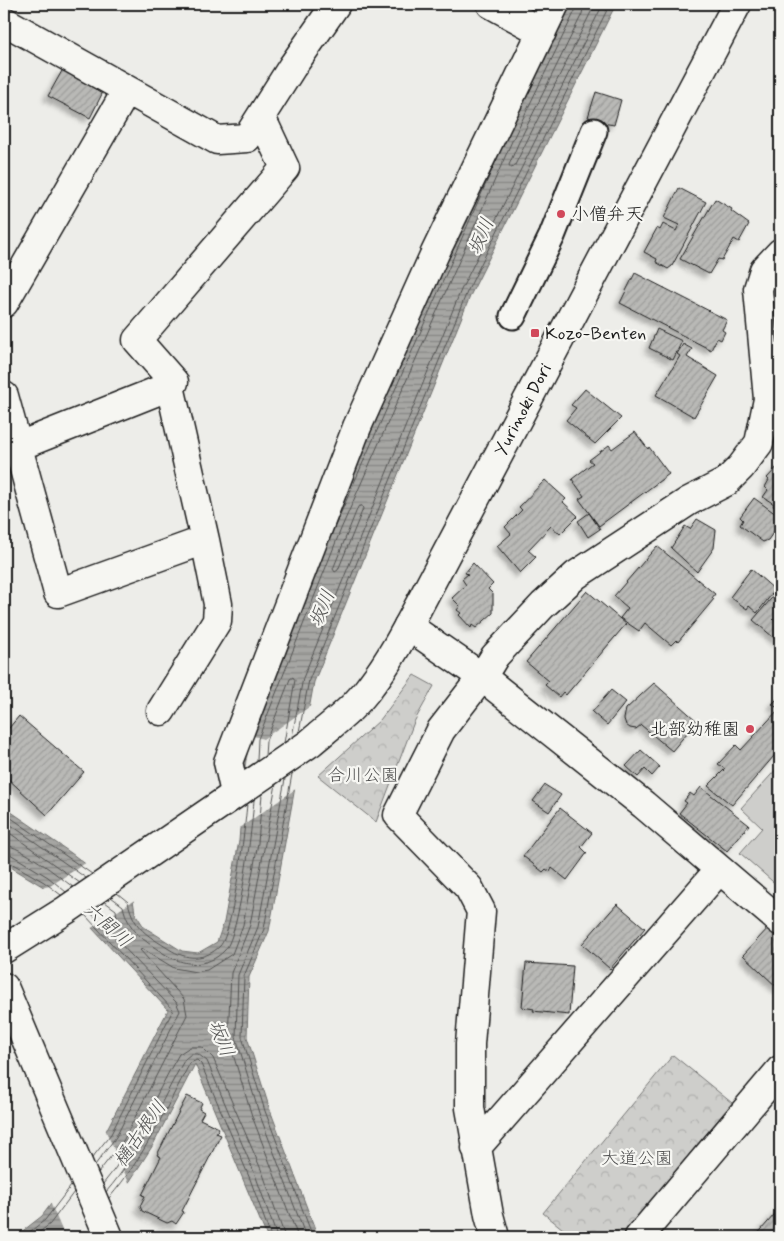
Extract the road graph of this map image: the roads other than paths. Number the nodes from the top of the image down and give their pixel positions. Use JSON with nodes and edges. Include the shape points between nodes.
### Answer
{"nodes":[{"id":1,"x":336,"y":4,"type":"edge"},
{"id":2,"x":491,"y":4,"type":"edge"},
{"id":3,"x":555,"y":4,"type":"edge"},
{"id":4,"x":737,"y":4,"type":"edge"},
{"id":5,"x":4,"y":21,"type":"edge"},
{"id":6,"x":542,"y":32,"type":"junction"},
{"id":7,"x":127,"y":90,"type":"junction"},
{"id":8,"x":261,"y":117,"type":"junction"},
{"id":9,"x":594,"y":131,"type":"dead end"},
{"id":10,"x":780,"y":253,"type":"edge"},
{"id":11,"x":4,"y":303,"type":"edge"},
{"id":12,"x":513,"y":316,"type":"dead end"},
{"id":13,"x":773,"y":378,"type":"edge"},
{"id":14,"x":170,"y":386,"type":"junction"},
{"id":15,"x":4,"y":396,"type":"edge"},
{"id":16,"x":10,"y":450,"type":"edge"},
{"id":17,"x":205,"y":540,"type":"junction"},
{"id":18,"x":408,"y":626,"type":"junction"},
{"id":19,"x":482,"y":677,"type":"junction"},
{"id":20,"x":161,"y":711,"type":"dead end"},
{"id":21,"x":238,"y":792,"type":"junction"},
{"id":22,"x":719,"y":870,"type":"junction"},
{"id":23,"x":780,"y":921,"type":"edge"},
{"id":24,"x":4,"y":949,"type":"edge"},
{"id":25,"x":4,"y":986,"type":"edge"},
{"id":26,"x":780,"y":1070,"type":"edge"},
{"id":27,"x":476,"y":1148,"type":"junction"},
{"id":28,"x":106,"y":1231,"type":"edge"},
{"id":29,"x":495,"y":1237,"type":"edge"},
{"id":30,"x":639,"y":1237,"type":"edge"}],
"edges":[{"from":1,"to":8,"type":"street"},
{"from":2,"to":6,"type":"street"},
{"from":3,"to":6,"type":"street"},
{"from":4,"to":18,"type":"street","name":"Yurinoki Dori"},
{"from":5,"to":7,"type":"street"},
{"from":6,"to":21,"type":"street","via":[[435,253],[357,427],[228,762]]},
{"from":7,"to":8,"type":"street","via":[[217,140],[247,138]]},
{"from":7,"to":11,"type":"street"},
{"from":8,"to":14,"type":"street","via":[[286,168],[137,340],[174,382]]},
{"from":9,"to":12,"type":"street","via":[[552,236]]},
{"from":10,"to":13,"type":"street","via":[[764,270],[758,289]]},
{"from":13,"to":19,"type":"street","via":[[759,443],[741,468],[726,482],[688,501],[576,575],[501,650]]},
{"from":14,"to":16,"type":"street"},
{"from":14,"to":17,"type":"street"},
{"from":15,"to":16,"type":"street"},
{"from":16,"to":17,"type":"street","via":[[58,593]]},
{"from":17,"to":20,"type":"street","via":[[218,604],[217,621]]},
{"from":18,"to":19,"type":"street"},
{"from":18,"to":21,"type":"street","name":"Yurinoki Dori","via":[[370,687],[341,718]]},
{"from":19,"to":22,"type":"street","via":[[644,805]]},
{"from":19,"to":27,"type":"street","via":[[441,730],[398,815],[469,888],[481,911],[470,1044],[470,1108]]},
{"from":21,"to":24,"type":"street","name":"Yurinoki Dori"},
{"from":22,"to":23,"type":"street"},
{"from":22,"to":27,"type":"street"},
{"from":25,"to":28,"type":"street"},
{"from":26,"to":30,"type":"street"},
{"from":27,"to":29,"type":"street"}]}
